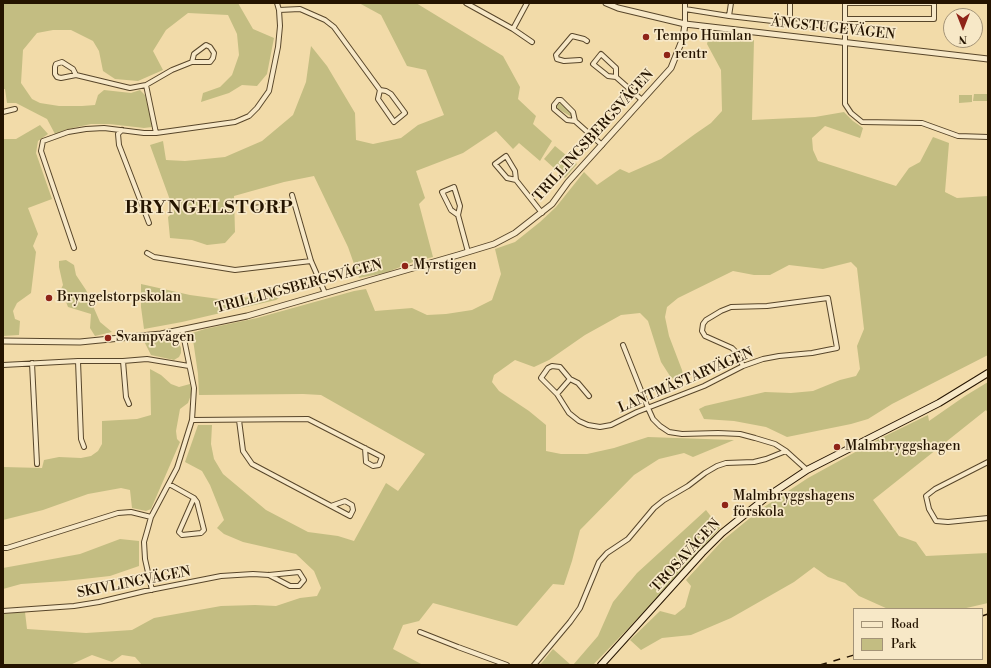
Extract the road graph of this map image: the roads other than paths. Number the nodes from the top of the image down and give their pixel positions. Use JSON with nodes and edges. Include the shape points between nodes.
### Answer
{"nodes":[{"id":1,"x":277,"y":3,"type":"edge"},
{"id":2,"x":468,"y":3,"type":"edge"},
{"id":3,"x":527,"y":3,"type":"edge"},
{"id":4,"x":606,"y":3,"type":"edge"},
{"id":5,"x":685,"y":3,"type":"edge"},
{"id":6,"x":731,"y":3,"type":"edge"},
{"id":7,"x":790,"y":3,"type":"edge"},
{"id":8,"x":845,"y":3,"type":"edge"},
{"id":9,"x":934,"y":3,"type":"edge"},
{"id":10,"x":685,"y":9,"type":"junction"},
{"id":11,"x":279,"y":10,"type":"junction"},
{"id":12,"x":729,"y":16,"type":"junction"},
{"id":13,"x":845,"y":19,"type":"junction"},
{"id":14,"x":790,"y":23,"type":"junction"},
{"id":15,"x":685,"y":24,"type":"junction"},
{"id":16,"x":845,"y":27,"type":"junction"},
{"id":17,"x":513,"y":29,"type":"junction"},
{"id":18,"x":586,"y":41,"type":"dead end"},
{"id":19,"x":532,"y":42,"type":"dead end"},
{"id":20,"x":845,"y":42,"type":"junction"},
{"id":21,"x":988,"y":58,"type":"edge"},
{"id":22,"x":580,"y":60,"type":"dead end"},
{"id":23,"x":192,"y":62,"type":"junction"},
{"id":24,"x":76,"y":75,"type":"junction"},
{"id":25,"x":616,"y":77,"type":"junction"},
{"id":26,"x":146,"y":85,"type":"junction"},
{"id":27,"x":380,"y":90,"type":"junction"},
{"id":28,"x":642,"y":100,"type":"junction"},
{"id":29,"x":15,"y":109,"type":"dead end"},
{"id":30,"x":3,"y":112,"type":"edge"},
{"id":31,"x":575,"y":121,"type":"junction"},
{"id":32,"x":122,"y":130,"type":"junction"},
{"id":33,"x":156,"y":133,"type":"junction"},
{"id":34,"x":988,"y":137,"type":"edge"},
{"id":35,"x":602,"y":145,"type":"junction"},
{"id":36,"x":516,"y":180,"type":"junction"},
{"id":37,"x":292,"y":195,"type":"dead end"},
{"id":38,"x":294,"y":203,"type":"junction"},
{"id":39,"x":253,"y":208,"type":"dead end"},
{"id":40,"x":542,"y":213,"type":"junction"},
{"id":41,"x":458,"y":215,"type":"junction"},
{"id":42,"x":149,"y":223,"type":"dead end"},
{"id":43,"x":74,"y":248,"type":"dead end"},
{"id":44,"x":468,"y":252,"type":"junction"},
{"id":45,"x":147,"y":254,"type":"dead end"},
{"id":46,"x":311,"y":261,"type":"junction"},
{"id":47,"x":325,"y":293,"type":"junction"},
{"id":48,"x":182,"y":329,"type":"junction"},
{"id":49,"x":3,"y":341,"type":"edge"},
{"id":50,"x":623,"y":345,"type":"dead end"},
{"id":51,"x":78,"y":361,"type":"junction"},
{"id":52,"x":123,"y":361,"type":"junction"},
{"id":53,"x":32,"y":363,"type":"junction"},
{"id":54,"x":3,"y":365,"type":"edge"},
{"id":55,"x":189,"y":366,"type":"junction"},
{"id":56,"x":743,"y":366,"type":"junction"},
{"id":57,"x":988,"y":373,"type":"edge"},
{"id":58,"x":570,"y":379,"type":"junction"},
{"id":59,"x":557,"y":394,"type":"junction"},
{"id":60,"x":589,"y":396,"type":"dead end"},
{"id":61,"x":128,"y":404,"type":"dead end"},
{"id":62,"x":648,"y":408,"type":"junction"},
{"id":63,"x":192,"y":420,"type":"junction"},
{"id":64,"x":239,"y":420,"type":"junction"},
{"id":65,"x":84,"y":447,"type":"dead end"},
{"id":66,"x":365,"y":448,"type":"junction"},
{"id":67,"x":786,"y":451,"type":"junction"},
{"id":68,"x":988,"y":462,"type":"edge"},
{"id":69,"x":37,"y":464,"type":"dead end"},
{"id":70,"x":807,"y":470,"type":"junction"},
{"id":71,"x":169,"y":484,"type":"junction"},
{"id":72,"x":194,"y":498,"type":"junction"},
{"id":73,"x":331,"y":506,"type":"junction"},
{"id":74,"x":151,"y":517,"type":"junction"},
{"id":75,"x":988,"y":518,"type":"edge"},
{"id":76,"x":3,"y":548,"type":"edge"},
{"id":77,"x":269,"y":575,"type":"junction"},
{"id":78,"x":152,"y":590,"type":"junction"},
{"id":79,"x":3,"y":611,"type":"edge"},
{"id":80,"x":420,"y":632,"type":"dead end"},
{"id":81,"x":507,"y":665,"type":"edge"},
{"id":82,"x":534,"y":665,"type":"edge"},
{"id":83,"x":601,"y":665,"type":"edge"}],
"edges":[{"from":1,"to":11,"type":"street"},
{"from":2,"to":17,"type":"street"},
{"from":3,"to":17,"type":"street"},
{"from":4,"to":15,"type":"street","name":"ÄNGSTUGEVÄGEN"},
{"from":5,"to":10,"type":"street"},
{"from":6,"to":12,"type":"street"},
{"from":7,"to":14,"type":"street"},
{"from":8,"to":9,"type":"street"},
{"from":8,"to":13,"type":"street"},
{"from":9,"to":13,"type":"street","via":[[934,19]]},
{"from":10,"to":12,"type":"street"},
{"from":10,"to":15,"type":"street"},
{"from":11,"to":27,"type":"street","via":[[300,9],[334,27]]},
{"from":11,"to":33,"type":"street","via":[[278,47],[269,91],[249,116],[228,123]]},
{"from":12,"to":14,"type":"street"},
{"from":13,"to":16,"type":"street"},
{"from":14,"to":16,"type":"street"},
{"from":15,"to":20,"type":"street","name":"ÄNGSTUGEVÄGEN"},
{"from":15,"to":28,"type":"street","name":"TRILLINGSBERGSVÄGEN","via":[[683,38],[671,68]]},
{"from":16,"to":20,"type":"street"},
{"from":17,"to":19,"type":"street"},
{"from":18,"to":22,"type":"street","via":[[572,36],[556,55],[564,61]]},
{"from":20,"to":21,"type":"street","name":"ÄNGSTUGEVÄGEN"},
{"from":20,"to":34,"type":"street","via":[[845,104],[850,113],[862,122],[922,123],[958,136]]},
{"from":23,"to":23,"type":"street","via":[[210,62],[214,53],[206,45],[194,54]]},
{"from":23,"to":26,"type":"street"},
{"from":24,"to":24,"type":"street","via":[[73,69],[62,62],[56,64],[57,77]]},
{"from":24,"to":26,"type":"street","via":[[130,88]]},
{"from":25,"to":25,"type":"street","via":[[608,76],[593,64],[601,54],[616,68]]},
{"from":25,"to":28,"type":"street"},
{"from":26,"to":33,"type":"street"},
{"from":27,"to":27,"type":"street","via":[[391,94],[405,113],[394,122],[378,99]]},
{"from":28,"to":35,"type":"street","name":"TRILLINGSBERGSVÄGEN"},
{"from":29,"to":30,"type":"street"},
{"from":31,"to":31,"type":"street","via":[[567,120],[554,109],[558,100],[573,112]]},
{"from":31,"to":35,"type":"street"},
{"from":32,"to":33,"type":"street"},
{"from":32,"to":42,"type":"street","via":[[118,134],[119,145]]},
{"from":32,"to":43,"type":"street","via":[[86,129],[68,132],[43,142],[41,151]]},
{"from":35,"to":40,"type":"street","name":"TRILLINGSBERGSVÄGEN"},
{"from":36,"to":36,"type":"street","via":[[507,178],[495,164],[506,156],[515,171]]},
{"from":36,"to":40,"type":"street"},
{"from":37,"to":38,"type":"street"},
{"from":38,"to":39,"type":"street"},
{"from":38,"to":46,"type":"street"},
{"from":40,"to":44,"type":"street","name":"TRILLINGSBERGSVÄGEN","via":[[515,233],[494,244]]},
{"from":41,"to":41,"type":"street","via":[[451,210],[442,192],[454,187],[460,206]]},
{"from":41,"to":44,"type":"street"},
{"from":44,"to":47,"type":"street","name":"TRILLINGSBERGSVÄGEN"},
{"from":45,"to":46,"type":"street","via":[[235,270]]},
{"from":46,"to":47,"type":"street"},
{"from":47,"to":48,"type":"street","name":"TRILLINGSBERGSVÄGEN","via":[[247,316]]},
{"from":48,"to":49,"type":"street","name":"TRILLINGSBERGSVÄGEN","via":[[161,334],[80,342]]},
{"from":48,"to":55,"type":"street"},
{"from":50,"to":62,"type":"street"},
{"from":51,"to":52,"type":"street"},
{"from":51,"to":53,"type":"street"},
{"from":51,"to":65,"type":"street","via":[[81,438]]},
{"from":52,"to":55,"type":"street","via":[[147,359]]},
{"from":52,"to":61,"type":"street"},
{"from":53,"to":54,"type":"street"},
{"from":53,"to":69,"type":"street"},
{"from":55,"to":63,"type":"street","via":[[194,388]]},
{"from":56,"to":56,"type":"street","name":"LANTMÄSTARVÄGEN","via":[[763,359],[837,348],[828,298],[767,306],[731,307],[706,320],[702,331],[705,336],[732,348]]},
{"from":56,"to":62,"type":"street","name":"LANTMÄSTARVÄGEN","via":[[704,386]]},
{"from":57,"to":70,"type":"main road","name":"TROSAVÄGEN","via":[[922,412]]},
{"from":58,"to":59,"type":"street"},
{"from":58,"to":59,"type":"street","name":"LANTMÄSTARVÄGEN","via":[[560,368],[548,368],[540,378]]},
{"from":58,"to":60,"type":"street","name":"LANTMÄSTARVÄGEN","via":[[578,383]]},
{"from":59,"to":62,"type":"street","name":"LANTMÄSTARVÄGEN","via":[[579,421],[600,427],[611,425]]},
{"from":62,"to":67,"type":"street","via":[[653,419],[669,432],[740,434],[775,444]]},
{"from":63,"to":64,"type":"street"},
{"from":63,"to":71,"type":"street"},
{"from":64,"to":66,"type":"street","via":[[308,419]]},
{"from":64,"to":73,"type":"street","via":[[243,451],[252,464]]},
{"from":66,"to":66,"type":"street","via":[[382,457],[379,465],[373,466],[366,462]]},
{"from":67,"to":70,"type":"street"},
{"from":67,"to":82,"type":"street","via":[[754,462],[717,466],[654,508],[628,538],[599,562],[580,608]]},
{"from":68,"to":75,"type":"street","via":[[934,489],[926,496],[929,509],[936,521]]},
{"from":70,"to":83,"type":"main road","name":"TROSAVÄGEN","via":[[768,496],[722,533]]},
{"from":71,"to":72,"type":"street"},
{"from":71,"to":74,"type":"street"},
{"from":72,"to":72,"type":"street","via":[[204,530],[201,534],[182,535],[179,532]]},
{"from":73,"to":73,"type":"street","via":[[345,501],[352,505],[353,510],[350,516]]},
{"from":74,"to":76,"type":"street","via":[[131,512],[118,513]]},
{"from":74,"to":78,"type":"street","via":[[144,542]]},
{"from":77,"to":77,"type":"street","name":"SKIVLINGVÄGEN","via":[[298,572],[304,580],[299,586],[290,586]]},
{"from":77,"to":78,"type":"street","name":"SKIVLINGVÄGEN","via":[[221,576]]},
{"from":78,"to":79,"type":"street","name":"SKIVLINGVÄGEN","via":[[74,606]]},
{"from":80,"to":81,"type":"street"}]}
